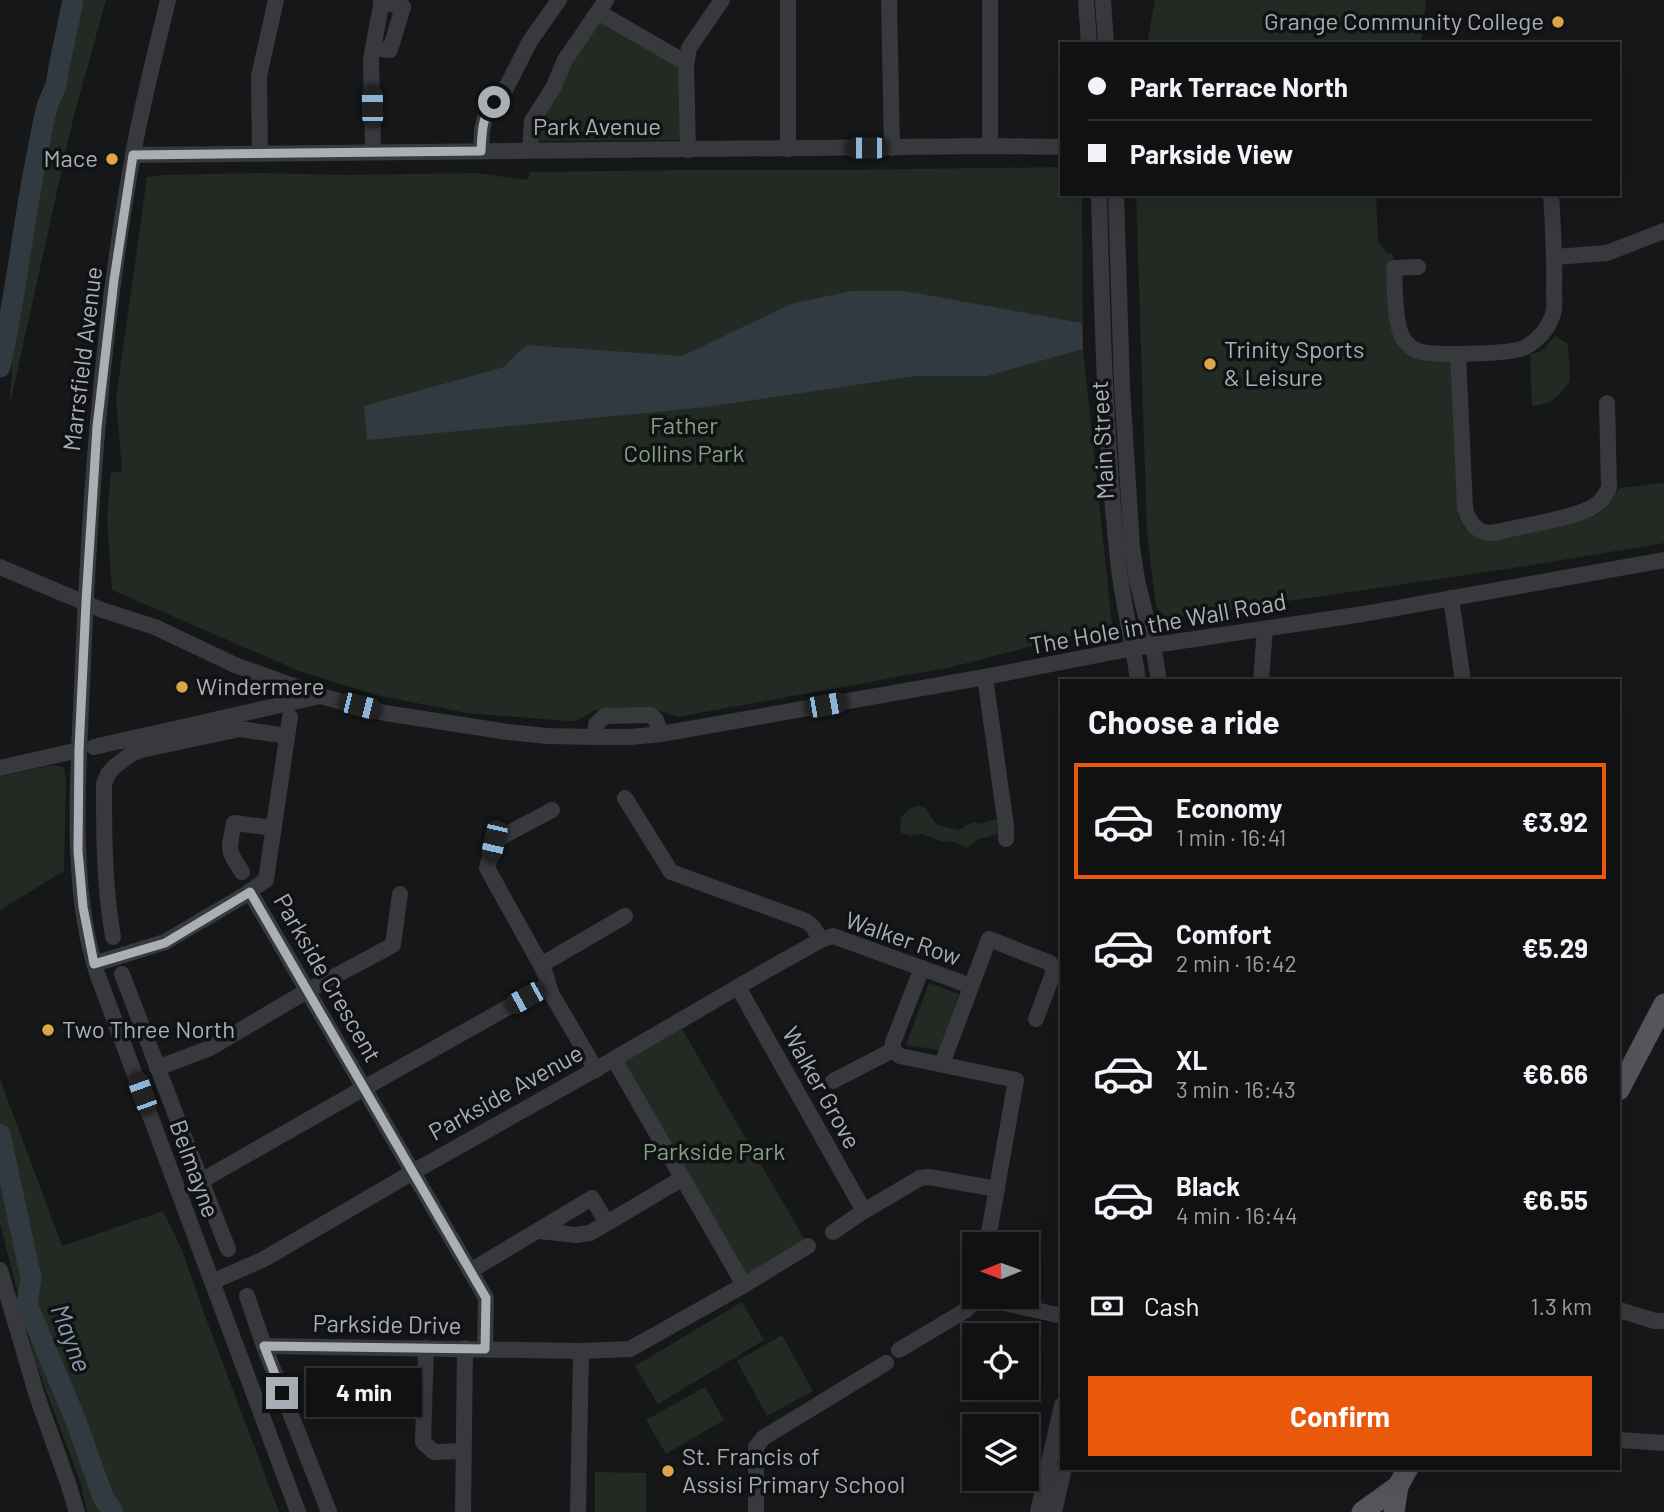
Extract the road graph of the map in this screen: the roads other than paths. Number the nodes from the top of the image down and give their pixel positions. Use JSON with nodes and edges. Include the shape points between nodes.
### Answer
{"nodes":[{"id":1,"x":168,"y":0,"type":"edge"},
{"id":2,"x":276,"y":0,"type":"edge"},
{"id":3,"x":559,"y":0,"type":"edge"},
{"id":4,"x":722,"y":0,"type":"edge"},
{"id":5,"x":788,"y":0,"type":"edge"},
{"id":6,"x":889,"y":0,"type":"edge"},
{"id":7,"x":990,"y":0,"type":"edge"},
{"id":8,"x":1086,"y":0,"type":"edge"},
{"id":9,"x":1103,"y":0,"type":"edge"},
{"id":10,"x":381,"y":1,"type":"edge"},
{"id":11,"x":602,"y":6,"type":"edge"},
{"id":12,"x":1089,"y":42,"type":"edge"},
{"id":13,"x":1106,"y":42,"type":"edge"},
{"id":14,"x":687,"y":60,"type":"junction"},
{"id":15,"x":990,"y":146,"type":"junction"},
{"id":16,"x":1060,"y":147,"type":"edge"},
{"id":17,"x":892,"y":148,"type":"junction"},
{"id":18,"x":788,"y":149,"type":"junction"},
{"id":19,"x":530,"y":150,"type":"junction"},
{"id":20,"x":688,"y":150,"type":"junction"},
{"id":21,"x":481,"y":151,"type":"junction"},
{"id":22,"x":373,"y":152,"type":"junction"},
{"id":23,"x":260,"y":154,"type":"junction"},
{"id":24,"x":133,"y":155,"type":"junction"},
{"id":25,"x":1099,"y":196,"type":"edge"},
{"id":26,"x":1116,"y":196,"type":"edge"},
{"id":27,"x":1551,"y":196,"type":"edge"},
{"id":28,"x":1663,"y":234,"type":"edge"},
{"id":29,"x":1555,"y":257,"type":"junction"},
{"id":30,"x":1418,"y":267,"type":"dead end"},
{"id":31,"x":1458,"y":354,"type":"junction"},
{"id":32,"x":1607,"y":403,"type":"dead end"},
{"id":33,"x":1664,"y":560,"type":"edge"},
{"id":34,"x":0,"y":567,"type":"edge"},
{"id":35,"x":1451,"y":598,"type":"junction"},
{"id":36,"x":86,"y":602,"type":"junction"},
{"id":37,"x":1265,"y":629,"type":"junction"},
{"id":38,"x":1153,"y":645,"type":"junction"},
{"id":39,"x":1134,"y":648,"type":"junction"},
{"id":40,"x":985,"y":677,"type":"junction"},
{"id":41,"x":1138,"y":679,"type":"edge"},
{"id":42,"x":1159,"y":679,"type":"edge"},
{"id":43,"x":1261,"y":679,"type":"edge"},
{"id":44,"x":1463,"y":679,"type":"edge"},
{"id":45,"x":321,"y":696,"type":"junction"},
{"id":46,"x":290,"y":717,"type":"dead end"},
{"id":47,"x":287,"y":736,"type":"junction"},
{"id":48,"x":98,"y":755,"type":"junction"},
{"id":49,"x":0,"y":768,"type":"edge"},
{"id":50,"x":625,"y":797,"type":"dead end"},
{"id":51,"x":552,"y":810,"type":"dead end"},
{"id":52,"x":274,"y":828,"type":"junction"},
{"id":53,"x":1006,"y":839,"type":"dead end"},
{"id":54,"x":242,"y":872,"type":"dead end"},
{"id":55,"x":247,"y":894,"type":"junction"},
{"id":56,"x":400,"y":894,"type":"dead end"},
{"id":57,"x":625,"y":916,"type":"dead end"},
{"id":58,"x":113,"y":937,"type":"dead end"},
{"id":59,"x":821,"y":940,"type":"junction"},
{"id":60,"x":94,"y":964,"type":"junction"},
{"id":61,"x":541,"y":965,"type":"junction"},
{"id":62,"x":922,"y":968,"type":"junction"},
{"id":63,"x":122,"y":974,"type":"dead end"},
{"id":64,"x":548,"y":985,"type":"junction"},
{"id":65,"x":738,"y":986,"type":"junction"},
{"id":66,"x":971,"y":986,"type":"junction"},
{"id":67,"x":307,"y":991,"type":"junction"},
{"id":68,"x":1664,"y":1004,"type":"edge"},
{"id":69,"x":1036,"y":1018,"type":"dead end"},
{"id":70,"x":893,"y":1050,"type":"junction"},
{"id":71,"x":614,"y":1059,"type":"junction"},
{"id":72,"x":942,"y":1065,"type":"junction"},
{"id":73,"x":157,"y":1068,"type":"junction"},
{"id":74,"x":596,"y":1070,"type":"junction"},
{"id":75,"x":833,"y":1081,"type":"dead end"},
{"id":76,"x":363,"y":1088,"type":"junction"},
{"id":77,"x":1620,"y":1088,"type":"edge"},
{"id":78,"x":413,"y":1171,"type":"junction"},
{"id":79,"x":683,"y":1178,"type":"junction"},
{"id":80,"x":201,"y":1181,"type":"junction"},
{"id":81,"x":997,"y":1189,"type":"junction"},
{"id":82,"x":864,"y":1211,"type":"junction"},
{"id":83,"x":607,"y":1223,"type":"junction"},
{"id":84,"x":540,"y":1231,"type":"junction"},
{"id":85,"x":832,"y":1231,"type":"dead end"},
{"id":86,"x":989,"y":1232,"type":"edge"},
{"id":87,"x":808,"y":1246,"type":"dead end"},
{"id":88,"x":228,"y":1249,"type":"dead end"},
{"id":89,"x":0,"y":1270,"type":"edge"},
{"id":90,"x":470,"y":1271,"type":"junction"},
{"id":91,"x":212,"y":1282,"type":"junction"},
{"id":92,"x":744,"y":1285,"type":"junction"},
{"id":93,"x":247,"y":1296,"type":"dead end"},
{"id":94,"x":966,"y":1309,"type":"edge"},
{"id":95,"x":1031,"y":1309,"type":"edge"},
{"id":96,"x":6,"y":1310,"type":"edge"},
{"id":97,"x":1620,"y":1310,"type":"edge"},
{"id":98,"x":1060,"y":1316,"type":"edge"},
{"id":99,"x":1664,"y":1321,"type":"edge"},
{"id":100,"x":264,"y":1346,"type":"junction"},
{"id":101,"x":426,"y":1348,"type":"junction"},
{"id":102,"x":466,"y":1348,"type":"junction"},
{"id":103,"x":485,"y":1349,"type":"junction"},
{"id":104,"x":581,"y":1350,"type":"junction"},
{"id":105,"x":899,"y":1350,"type":"dead end"},
{"id":106,"x":886,"y":1363,"type":"dead end"},
{"id":107,"x":1060,"y":1414,"type":"edge"},
{"id":108,"x":1620,"y":1440,"type":"edge"},
{"id":109,"x":1664,"y":1443,"type":"edge"},
{"id":110,"x":463,"y":1451,"type":"junction"},
{"id":111,"x":1064,"y":1470,"type":"edge"},
{"id":112,"x":1403,"y":1477,"type":"edge"},
{"id":113,"x":77,"y":1512,"type":"edge"},
{"id":114,"x":298,"y":1512,"type":"edge"},
{"id":115,"x":329,"y":1512,"type":"edge"},
{"id":116,"x":463,"y":1512,"type":"edge"},
{"id":117,"x":578,"y":1512,"type":"edge"},
{"id":118,"x":756,"y":1512,"type":"edge"},
{"id":119,"x":1038,"y":1512,"type":"edge"},
{"id":120,"x":1054,"y":1512,"type":"edge"},
{"id":121,"x":1362,"y":1512,"type":"edge"},
{"id":122,"x":1394,"y":1512,"type":"edge"}],
"edges":[{"from":1,"to":24,"type":"street","name":"Marrsfield Avenue"},
{"from":2,"to":23,"type":"street","via":[[259,76]]},
{"from":3,"to":21,"type":"street","via":[[530,41],[505,90],[487,110]]},
{"from":4,"to":14,"type":"street","via":[[689,48]]},
{"from":5,"to":18,"type":"street"},
{"from":6,"to":17,"type":"street"},
{"from":7,"to":15,"type":"street"},
{"from":8,"to":12,"type":"street"},
{"from":9,"to":13,"type":"street"},
{"from":10,"to":22,"type":"street","via":[[403,7],[390,50],[373,48]]},
{"from":11,"to":14,"type":"street"},
{"from":11,"to":19,"type":"street","via":[[565,60],[532,121]]},
{"from":14,"to":20,"type":"street"},
{"from":15,"to":16,"type":"street","name":"Park Avenue"},
{"from":15,"to":17,"type":"street","name":"Park Avenue"},
{"from":17,"to":18,"type":"street","name":"Park Avenue"},
{"from":18,"to":20,"type":"street","name":"Park Avenue"},
{"from":19,"to":20,"type":"street","name":"Park Avenue"},
{"from":19,"to":21,"type":"street","name":"Park Avenue"},
{"from":21,"to":22,"type":"street","name":"Park Avenue"},
{"from":22,"to":23,"type":"street","name":"Park Avenue"},
{"from":23,"to":24,"type":"street","name":"Park Avenue"},
{"from":24,"to":36,"type":"street","name":"Marrsfield Avenue","via":[[97,427]]},
{"from":25,"to":39,"type":"street","name":"Main Street","via":[[1109,449],[1118,563]]},
{"from":26,"to":38,"type":"street","name":"Main Street","via":[[1131,536]]},
{"from":27,"to":29,"type":"street"},
{"from":28,"to":29,"type":"street","via":[[1607,253]]},
{"from":29,"to":31,"type":"street","via":[[1554,314],[1537,339],[1513,351]]},
{"from":30,"to":31,"type":"street","via":[[1394,268],[1398,330],[1419,352]]},
{"from":31,"to":32,"type":"street","via":[[1465,508],[1468,520],[1479,530],[1490,533],[1580,513],[1603,499],[1609,488]]},
{"from":33,"to":35,"type":"street","name":"The Hole in the Wall Road"},
{"from":34,"to":36,"type":"street","name":"The Hole in the Wall Road"},
{"from":35,"to":37,"type":"street","name":"The Hole in the Wall Road"},
{"from":35,"to":44,"type":"street"},
{"from":36,"to":45,"type":"street","name":"The Hole in the Wall Road"},
{"from":36,"to":48,"type":"street","name":"Marrsfield Avenue"},
{"from":37,"to":38,"type":"street","name":"The Hole in the Wall Road"},
{"from":37,"to":43,"type":"street"},
{"from":38,"to":39,"type":"street","name":"The Hole in the Wall Road"},
{"from":38,"to":42,"type":"street","name":"Main Street"},
{"from":39,"to":40,"type":"street","name":"The Hole in the Wall Road"},
{"from":39,"to":41,"type":"street","name":"Main Street"},
{"from":40,"to":45,"type":"street","name":"The Hole in the Wall Road","via":[[631,737],[508,732],[385,713]]},
{"from":40,"to":53,"type":"street"},
{"from":45,"to":48,"type":"street"},
{"from":46,"to":47,"type":"street","name":"Parkside Crescent"},
{"from":47,"to":48,"type":"street","via":[[240,729],[131,754]]},
{"from":47,"to":52,"type":"street","name":"Parkside Crescent"},
{"from":48,"to":49,"type":"street"},
{"from":48,"to":58,"type":"street","via":[[108,774],[104,784],[105,884]]},
{"from":48,"to":60,"type":"street","name":"Belmayne","via":[[78,851]]},
{"from":50,"to":59,"type":"street","via":[[671,873],[806,921]]},
{"from":51,"to":61,"type":"street","via":[[494,841],[487,868]]},
{"from":52,"to":54,"type":"street","via":[[234,823],[229,850]]},
{"from":52,"to":55,"type":"street","name":"Parkside Crescent","via":[[266,880]]},
{"from":55,"to":60,"type":"street","via":[[165,943]]},
{"from":55,"to":67,"type":"street","name":"Parkside Crescent"},
{"from":56,"to":67,"type":"street","via":[[393,945]]},
{"from":57,"to":61,"type":"street"},
{"from":59,"to":62,"type":"street","name":"Walker Row","via":[[833,936]]},
{"from":59,"to":65,"type":"street","name":"Parkside Avenue"},
{"from":60,"to":91,"type":"street","name":"Belmayne"},
{"from":61,"to":64,"type":"street"},
{"from":62,"to":66,"type":"street","name":"Walker Row"},
{"from":62,"to":70,"type":"street"},
{"from":63,"to":73,"type":"street"},
{"from":64,"to":74,"type":"street"},
{"from":64,"to":76,"type":"street"},
{"from":65,"to":71,"type":"street","name":"Parkside Avenue"},
{"from":65,"to":82,"type":"street","name":"Walker Grove"},
{"from":66,"to":69,"type":"street","via":[[989,939],[1050,963],[1054,971]]},
{"from":66,"to":72,"type":"street"},
{"from":67,"to":73,"type":"street","via":[[209,1048]]},
{"from":67,"to":76,"type":"street","name":"Parkside Crescent"},
{"from":68,"to":77,"type":"main road"},
{"from":70,"to":72,"type":"street","via":[[900,1056]]},
{"from":70,"to":75,"type":"street"},
{"from":71,"to":74,"type":"street","name":"Parkside Avenue"},
{"from":71,"to":79,"type":"street"},
{"from":72,"to":81,"type":"street","via":[[1016,1080]]},
{"from":73,"to":80,"type":"street"},
{"from":74,"to":78,"type":"street","name":"Parkside Avenue"},
{"from":76,"to":78,"type":"street","name":"Parkside Crescent"},
{"from":76,"to":80,"type":"street"},
{"from":78,"to":90,"type":"street","name":"Parkside Crescent"},
{"from":78,"to":91,"type":"street","name":"Parkside Avenue","via":[[264,1259]]},
{"from":79,"to":83,"type":"street"},
{"from":79,"to":92,"type":"street"},
{"from":80,"to":88,"type":"street"},
{"from":81,"to":82,"type":"street","via":[[920,1178]]},
{"from":81,"to":86,"type":"street"},
{"from":82,"to":85,"type":"street"},
{"from":83,"to":84,"type":"street","via":[[576,1235]]},
{"from":83,"to":84,"type":"street","via":[[593,1198]]},
{"from":84,"to":90,"type":"street"},
{"from":87,"to":92,"type":"street","name":"Parkside Drive"},
{"from":89,"to":96,"type":"street"},
{"from":90,"to":103,"type":"street","name":"Parkside Crescent","via":[[486,1298]]},
{"from":91,"to":114,"type":"street","name":"Belmayne"},
{"from":92,"to":104,"type":"street","name":"Parkside Drive","via":[[629,1349]]},
{"from":93,"to":100,"type":"street"},
{"from":94,"to":105,"type":"street"},
{"from":95,"to":98,"type":"street"},
{"from":96,"to":113,"type":"street"},
{"from":97,"to":99,"type":"street"},
{"from":100,"to":101,"type":"street","name":"Parkside Drive"},
{"from":100,"to":115,"type":"street"},
{"from":101,"to":102,"type":"street","name":"Parkside Drive"},
{"from":101,"to":110,"type":"street","via":[[423,1442],[434,1451]]},
{"from":102,"to":103,"type":"street","name":"Parkside Drive"},
{"from":102,"to":110,"type":"street"},
{"from":103,"to":104,"type":"street","name":"Parkside Drive"},
{"from":104,"to":117,"type":"street"},
{"from":106,"to":118,"type":"street","via":[[763,1438],[756,1447]]},
{"from":107,"to":119,"type":"street"},
{"from":108,"to":109,"type":"street"},
{"from":110,"to":116,"type":"street"},
{"from":111,"to":120,"type":"street"},
{"from":112,"to":121,"type":"main road"},
{"from":112,"to":122,"type":"main road"}]}
